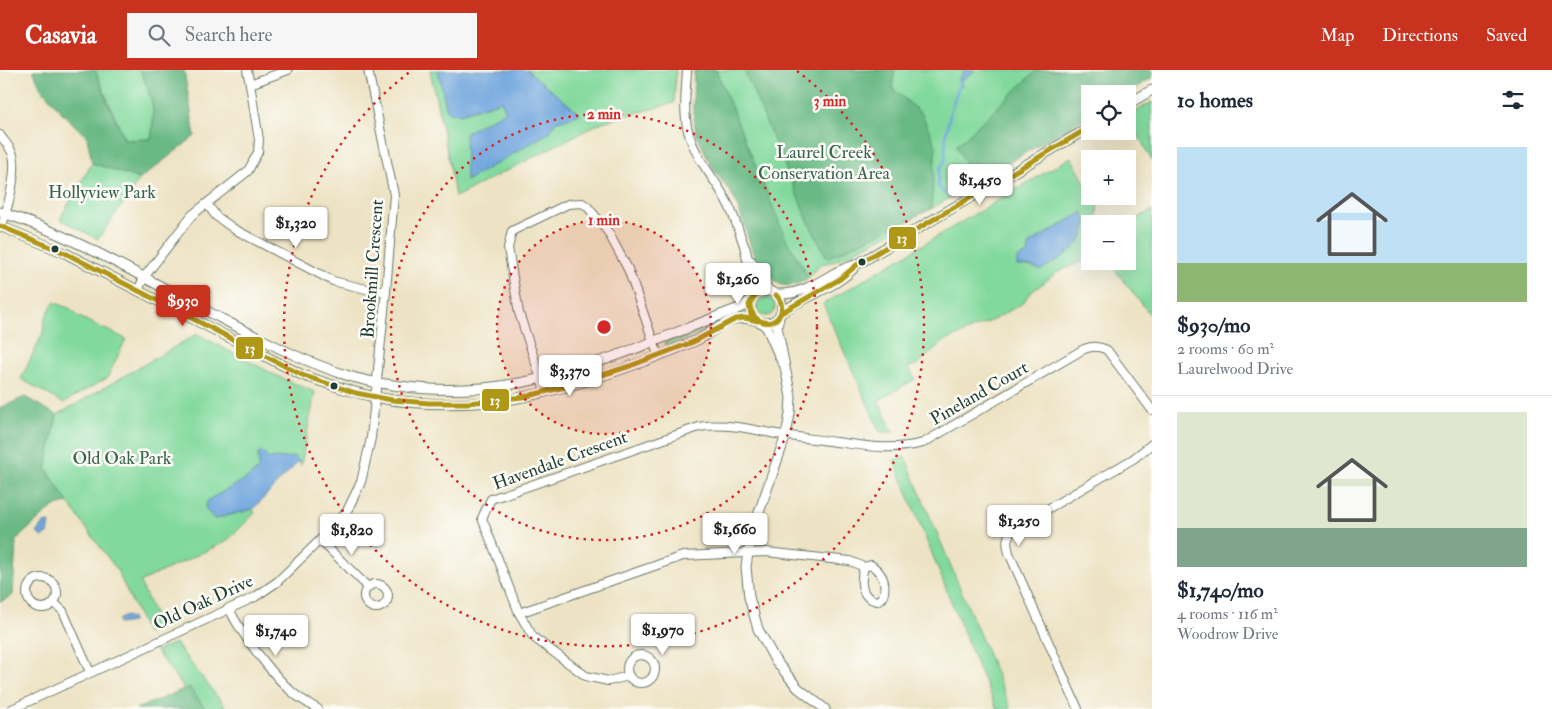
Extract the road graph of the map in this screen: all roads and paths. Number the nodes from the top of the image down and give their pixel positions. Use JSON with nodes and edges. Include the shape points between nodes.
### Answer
{"nodes":[{"id":1,"x":248,"y":70,"type":"edge"},
{"id":2,"x":288,"y":70,"type":"edge"},
{"id":3,"x":368,"y":70,"type":"edge"},
{"id":4,"x":687,"y":70,"type":"edge"},
{"id":5,"x":250,"y":84,"type":"junction"},
{"id":6,"x":1152,"y":90,"type":"edge"},
{"id":7,"x":1136,"y":99,"type":"edge"},
{"id":8,"x":1081,"y":132,"type":"edge"},
{"id":9,"x":0,"y":135,"type":"edge"},
{"id":10,"x":207,"y":204,"type":"junction"},
{"id":11,"x":3,"y":213,"type":"edge"},
{"id":12,"x":1,"y":226,"type":"edge"},
{"id":13,"x":745,"y":248,"type":"junction"},
{"id":14,"x":858,"y":264,"type":"junction"},
{"id":15,"x":145,"y":276,"type":"junction"},
{"id":16,"x":138,"y":290,"type":"junction"},
{"id":17,"x":386,"y":291,"type":"junction"},
{"id":18,"x":773,"y":292,"type":"junction"},
{"id":19,"x":752,"y":298,"type":"junction"},
{"id":20,"x":780,"y":315,"type":"junction"},
{"id":21,"x":760,"y":322,"type":"junction"},
{"id":22,"x":653,"y":342,"type":"junction"},
{"id":23,"x":658,"y":355,"type":"junction"},
{"id":24,"x":784,"y":364,"type":"junction"},
{"id":25,"x":542,"y":380,"type":"junction"},
{"id":26,"x":378,"y":383,"type":"junction"},
{"id":27,"x":545,"y":392,"type":"junction"},
{"id":28,"x":376,"y":397,"type":"junction"},
{"id":29,"x":1152,"y":410,"type":"edge"},
{"id":30,"x":786,"y":435,"type":"junction"},
{"id":31,"x":1152,"y":444,"type":"edge"},
{"id":32,"x":320,"y":540,"type":"junction"},
{"id":33,"x":748,"y":553,"type":"junction"},
{"id":34,"x":864,"y":567,"type":"junction"},
{"id":35,"x":368,"y":587,"type":"dead end"},
{"id":36,"x":54,"y":602,"type":"junction"},
{"id":37,"x":229,"y":608,"type":"junction"},
{"id":38,"x":519,"y":613,"type":"junction"},
{"id":39,"x":90,"y":672,"type":"junction"},
{"id":40,"x":629,"y":676,"type":"dead end"},
{"id":41,"x":822,"y":708,"type":"edge"},
{"id":42,"x":12,"y":709,"type":"edge"},
{"id":43,"x":318,"y":709,"type":"edge"},
{"id":44,"x":1078,"y":709,"type":"edge"}],
"edges":[{"from":1,"to":5,"type":"street"},
{"from":2,"to":5,"type":"street"},
{"from":3,"to":17,"type":"street","name":"Brookmill Crescent","via":[[394,195]]},
{"from":4,"to":13,"type":"street","via":[[685,105],[688,131],[707,172],[727,201]]},
{"from":5,"to":10,"type":"street","via":[[258,152],[248,171]]},
{"from":6,"to":7,"type":"street"},
{"from":8,"to":14,"type":"street"},
{"from":9,"to":11,"type":"street","via":[[13,153],[14,163],[9,204]]},
{"from":10,"to":15,"type":"street","via":[[192,216]]},
{"from":10,"to":17,"type":"street","via":[[216,216],[234,229],[334,281]]},
{"from":11,"to":12,"type":"street"},
{"from":11,"to":15,"type":"street","via":[[70,239]]},
{"from":12,"to":16,"type":"street","via":[[65,253]]},
{"from":13,"to":18,"type":"street","via":[[763,283]]},
{"from":13,"to":19,"type":"street","via":[[754,288]]},
{"from":14,"to":18,"type":"street","via":[[802,291],[789,294]]},
{"from":14,"to":20,"type":"street","via":[[847,275],[790,306]]},
{"from":15,"to":16,"type":"street"},
{"from":15,"to":26,"type":"street","via":[[289,354],[348,376]]},
{"from":16,"to":28,"type":"street","via":[[302,375]]},
{"from":17,"to":26,"type":"street","name":"Brookmill Crescent"},
{"from":18,"to":19,"type":"street","via":[[760,291]]},
{"from":18,"to":20,"type":"street","via":[[782,303]]},
{"from":19,"to":21,"type":"street","via":[[750,309]]},
{"from":19,"to":22,"type":"street","via":[[742,307]]},
{"from":20,"to":21,"type":"street","via":[[771,322]]},
{"from":20,"to":24,"type":"street","via":[[777,327]]},
{"from":21,"to":23,"type":"street","via":[[743,317],[728,321],[703,338]]},
{"from":21,"to":24,"type":"street","via":[[767,328]]},
{"from":22,"to":23,"type":"street"},
{"from":22,"to":25,"type":"street"},
{"from":22,"to":25,"type":"street","via":[[628,269],[608,232],[587,206],[568,204],[512,231],[508,248],[519,313]]},
{"from":23,"to":27,"type":"street"},
{"from":24,"to":30,"type":"street","via":[[791,396]]},
{"from":25,"to":26,"type":"street","via":[[494,388],[448,390]]},
{"from":25,"to":27,"type":"street"},
{"from":26,"to":28,"type":"street","name":"Old Oak Drive"},
{"from":27,"to":28,"type":"street","via":[[500,401],[454,404]]},
{"from":28,"to":32,"type":"street","name":"Old Oak Drive","via":[[362,482],[347,511]]},
{"from":29,"to":30,"type":"street","name":"Pineland Court","via":[[1107,350],[1093,346],[924,443],[884,449]]},
{"from":30,"to":33,"type":"street","via":[[756,520]]},
{"from":30,"to":38,"type":"street","name":"Havendale Crescent","via":[[727,425],[699,427],[491,499],[482,518]]},
{"from":31,"to":44,"type":"street","via":[[1133,459],[1008,534],[1009,552]]},
{"from":32,"to":35,"type":"street"},
{"from":32,"to":37,"type":"street","name":"Old Oak Drive","via":[[277,582]]},
{"from":33,"to":34,"type":"street","via":[[850,561]]},
{"from":33,"to":38,"type":"street","via":[[683,556]]},
{"from":33,"to":41,"type":"street","via":[[749,597],[758,629],[775,660],[798,688]]},
{"from":34,"to":34,"type":"street","via":[[861,576],[864,593],[870,600],[877,601],[886,589],[884,579],[871,565]]},
{"from":36,"to":36,"type":"street","via":[[56,588],[50,580],[40,578],[30,584],[27,594],[32,605],[47,608]]},
{"from":36,"to":39,"type":"street","via":[[63,611]]},
{"from":37,"to":39,"type":"street","name":"Old Oak Drive"},
{"from":37,"to":43,"type":"street","via":[[276,676],[293,694]]},
{"from":38,"to":40,"type":"street","name":"Havendale Crescent","via":[[533,637],[586,676],[608,681]]},
{"from":39,"to":42,"type":"street","name":"Old Oak Drive"}]}
